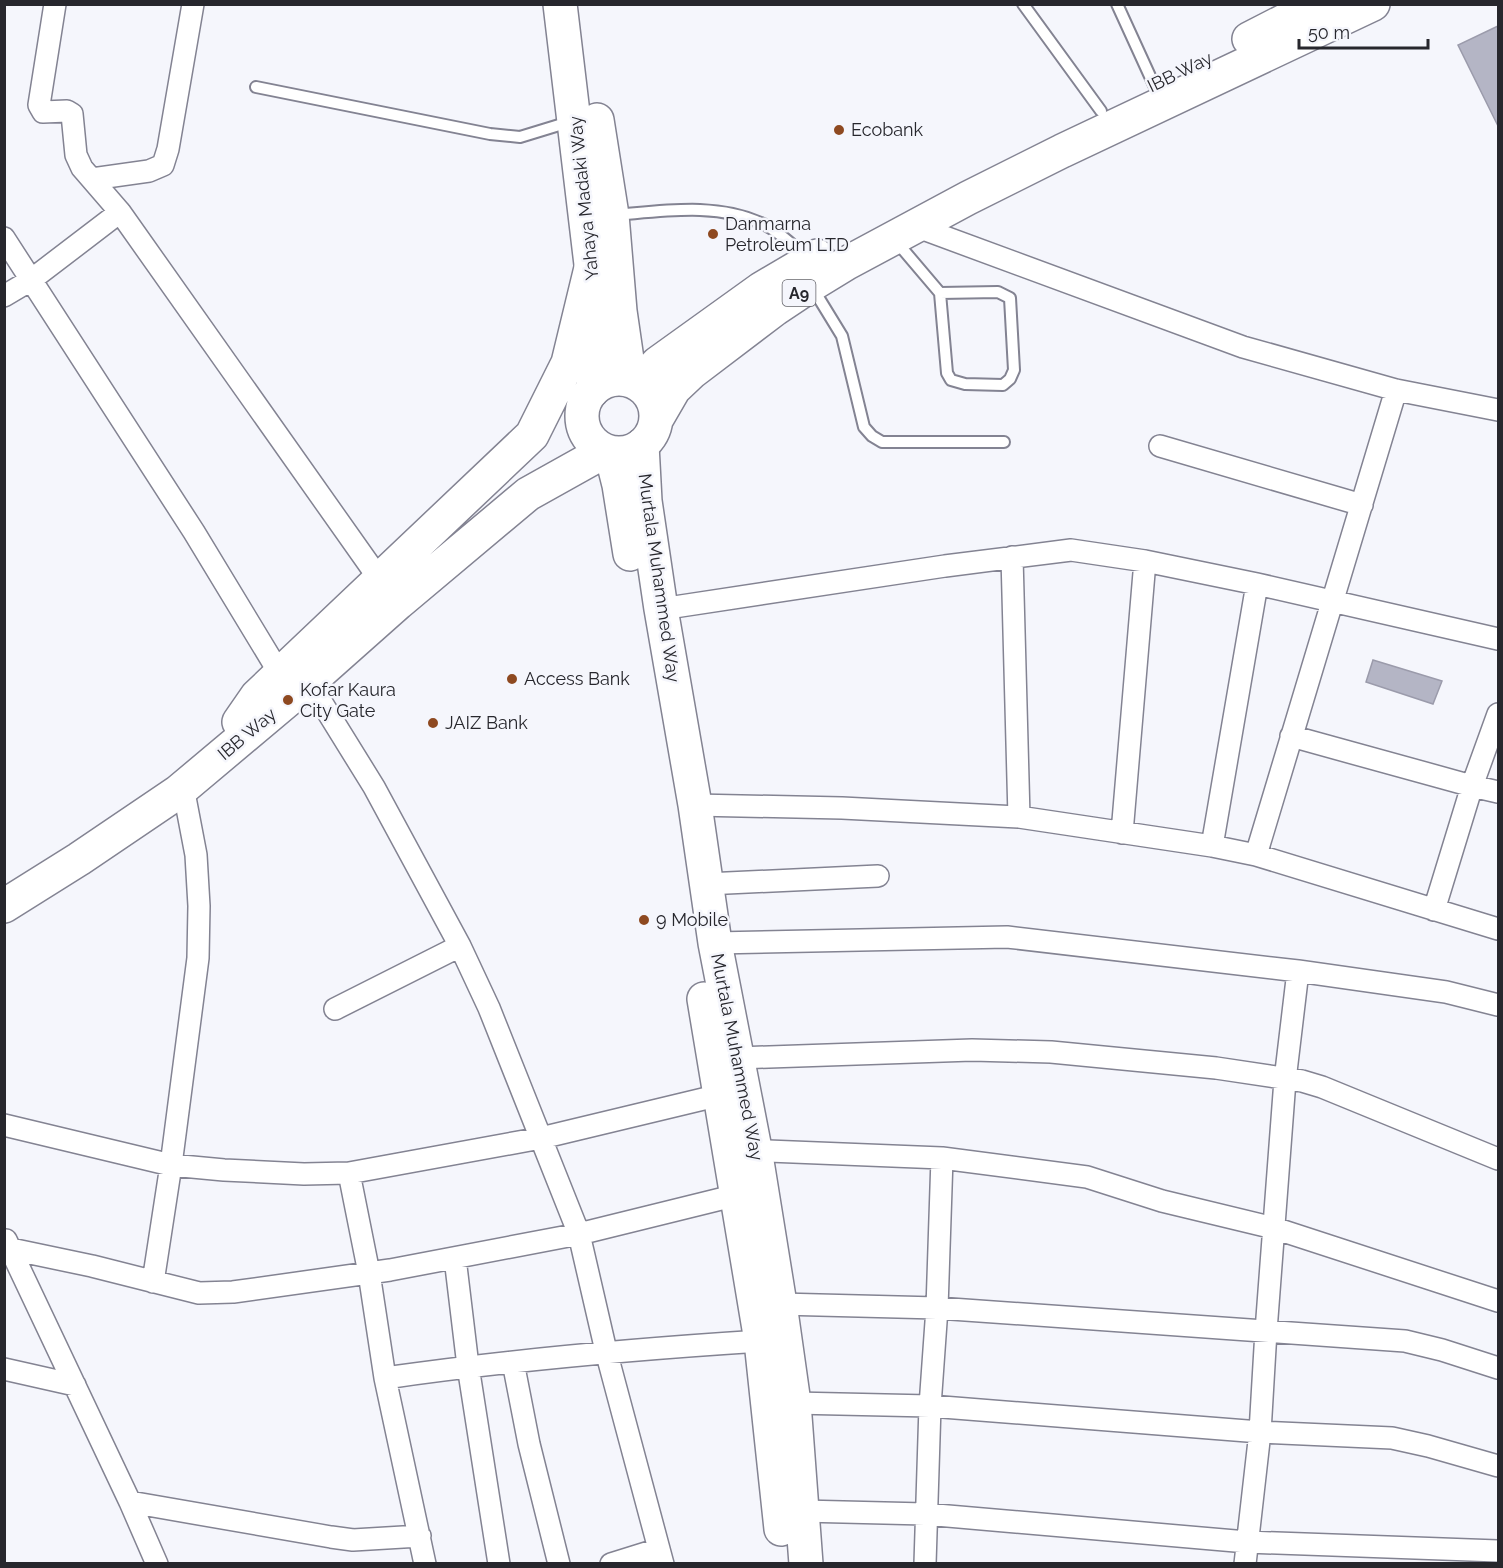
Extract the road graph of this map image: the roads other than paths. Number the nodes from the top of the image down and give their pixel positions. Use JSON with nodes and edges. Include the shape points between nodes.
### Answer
{"nodes":[{"id":1,"x":55,"y":4,"type":"edge"},
{"id":2,"x":193,"y":4,"type":"edge"},
{"id":3,"x":560,"y":4,"type":"edge"},
{"id":4,"x":583,"y":4,"type":"edge"},
{"id":5,"x":1023,"y":4,"type":"edge"},
{"id":6,"x":1117,"y":4,"type":"edge"},
{"id":7,"x":1317,"y":4,"type":"edge"},
{"id":8,"x":1373,"y":4,"type":"edge"},
{"id":9,"x":1154,"y":85,"type":"junction"},
{"id":10,"x":256,"y":87,"type":"dead end"},
{"id":11,"x":1101,"y":111,"type":"junction"},
{"id":12,"x":575,"y":121,"type":"junction"},
{"id":13,"x":1052,"y":145,"type":"junction"},
{"id":14,"x":92,"y":179,"type":"junction"},
{"id":15,"x":969,"y":185,"type":"junction"},
{"id":16,"x":120,"y":212,"type":"junction"},
{"id":17,"x":612,"y":215,"type":"junction"},
{"id":18,"x":904,"y":232,"type":"junction"},
{"id":19,"x":4,"y":238,"type":"edge"},
{"id":20,"x":591,"y":268,"type":"junction"},
{"id":21,"x":811,"y":272,"type":"junction"},
{"id":22,"x":31,"y":279,"type":"junction"},
{"id":23,"x":940,"y":293,"type":"junction"},
{"id":24,"x":4,"y":296,"type":"edge"},
{"id":25,"x":634,"y":382,"type":"junction"},
{"id":26,"x":1396,"y":390,"type":"junction"},
{"id":27,"x":592,"y":391,"type":"junction"},
{"id":28,"x":1498,"y":410,"type":"edge"},
{"id":29,"x":582,"y":422,"type":"junction"},
{"id":30,"x":649,"y":433,"type":"junction"},
{"id":31,"x":1004,"y":442,"type":"dead end"},
{"id":32,"x":1160,"y":446,"type":"dead end"},
{"id":33,"x":608,"y":452,"type":"junction"},
{"id":34,"x":528,"y":494,"type":"junction"},
{"id":35,"x":1362,"y":505,"type":"junction"},
{"id":36,"x":1012,"y":557,"type":"junction"},
{"id":37,"x":1145,"y":561,"type":"junction"},
{"id":38,"x":380,"y":580,"type":"junction"},
{"id":39,"x":1257,"y":584,"type":"junction"},
{"id":40,"x":1331,"y":601,"type":"junction"},
{"id":41,"x":661,"y":609,"type":"junction"},
{"id":42,"x":1498,"y":639,"type":"edge"},
{"id":43,"x":295,"y":678,"type":"junction"},
{"id":44,"x":1498,"y":714,"type":"edge"},
{"id":45,"x":1292,"y":736,"type":"junction"},
{"id":46,"x":1472,"y":786,"type":"junction"},
{"id":47,"x":183,"y":788,"type":"junction"},
{"id":48,"x":1498,"y":792,"type":"edge"},
{"id":49,"x":695,"y":805,"type":"junction"},
{"id":50,"x":1019,"y":818,"type":"junction"},
{"id":51,"x":1122,"y":833,"type":"junction"},
{"id":52,"x":1212,"y":846,"type":"junction"},
{"id":53,"x":1256,"y":855,"type":"junction"},
{"id":54,"x":878,"y":876,"type":"dead end"},
{"id":55,"x":706,"y":884,"type":"junction"},
{"id":56,"x":4,"y":906,"type":"edge"},
{"id":57,"x":1434,"y":909,"type":"junction"},
{"id":58,"x":1498,"y":929,"type":"edge"},
{"id":59,"x":715,"y":943,"type":"junction"},
{"id":60,"x":460,"y":946,"type":"junction"},
{"id":61,"x":1298,"y":972,"type":"junction"},
{"id":62,"x":1498,"y":1005,"type":"edge"},
{"id":63,"x":335,"y":1009,"type":"dead end"},
{"id":64,"x":738,"y":1058,"type":"junction"},
{"id":65,"x":1285,"y":1080,"type":"junction"},
{"id":66,"x":720,"y":1095,"type":"junction"},
{"id":67,"x":4,"y":1125,"type":"edge"},
{"id":68,"x":541,"y":1138,"type":"junction"},
{"id":69,"x":743,"y":1150,"type":"junction"},
{"id":70,"x":942,"y":1158,"type":"junction"},
{"id":71,"x":1498,"y":1159,"type":"edge"},
{"id":72,"x":171,"y":1165,"type":"junction"},
{"id":73,"x":349,"y":1173,"type":"junction"},
{"id":74,"x":737,"y":1195,"type":"junction"},
{"id":75,"x":1274,"y":1228,"type":"junction"},
{"id":76,"x":579,"y":1234,"type":"junction"},
{"id":77,"x":8,"y":1243,"type":"edge"},
{"id":78,"x":455,"y":1257,"type":"junction"},
{"id":79,"x":369,"y":1273,"type":"junction"},
{"id":80,"x":153,"y":1282,"type":"junction"},
{"id":81,"x":1498,"y":1301,"type":"edge"},
{"id":82,"x":780,"y":1304,"type":"junction"},
{"id":83,"x":937,"y":1308,"type":"junction"},
{"id":84,"x":1266,"y":1331,"type":"junction"},
{"id":85,"x":761,"y":1341,"type":"junction"},
{"id":86,"x":606,"y":1351,"type":"junction"},
{"id":87,"x":513,"y":1362,"type":"junction"},
{"id":88,"x":468,"y":1366,"type":"junction"},
{"id":89,"x":1498,"y":1368,"type":"edge"},
{"id":90,"x":4,"y":1369,"type":"edge"},
{"id":91,"x":385,"y":1378,"type":"junction"},
{"id":92,"x":75,"y":1385,"type":"junction"},
{"id":93,"x":794,"y":1403,"type":"junction"},
{"id":94,"x":930,"y":1406,"type":"junction"},
{"id":95,"x":1260,"y":1432,"type":"junction"},
{"id":96,"x":1498,"y":1466,"type":"edge"},
{"id":97,"x":130,"y":1502,"type":"junction"},
{"id":98,"x":802,"y":1511,"type":"junction"},
{"id":99,"x":925,"y":1514,"type":"junction"},
{"id":100,"x":420,"y":1536,"type":"junction"},
{"id":101,"x":1246,"y":1542,"type":"junction"},
{"id":102,"x":1498,"y":1551,"type":"edge"},
{"id":103,"x":661,"y":1556,"type":"edge"},
{"id":104,"x":157,"y":1563,"type":"edge"},
{"id":105,"x":425,"y":1563,"type":"edge"},
{"id":106,"x":499,"y":1563,"type":"edge"},
{"id":107,"x":559,"y":1563,"type":"edge"},
{"id":108,"x":611,"y":1563,"type":"edge"},
{"id":109,"x":784,"y":1563,"type":"edge"},
{"id":110,"x":806,"y":1563,"type":"edge"},
{"id":111,"x":924,"y":1563,"type":"edge"},
{"id":112,"x":1245,"y":1563,"type":"edge"}],
"edges":[{"from":1,"to":14,"type":"street","via":[[39,105],[44,112],[72,114],[76,155]]},
{"from":2,"to":14,"type":"street","via":[[163,165],[149,171]]},
{"from":3,"to":12,"type":"main road","name":"Yahaya Madaki Way"},
{"from":4,"to":17,"type":"main road","name":"Yahaya Madaki Way"},
{"from":5,"to":11,"type":"lane"},
{"from":6,"to":9,"type":"lane"},
{"from":7,"to":9,"type":"main road","name":"IBB Way","number":"A9"},
{"from":8,"to":13,"type":"main road","number":"A9"},
{"from":9,"to":11,"type":"main road","name":"IBB Way","number":"A9"},
{"from":10,"to":12,"type":"lane","via":[[490,134],[520,137]]},
{"from":11,"to":13,"type":"main road","name":"IBB Way","number":"A9"},
{"from":12,"to":20,"type":"main road","name":"Yahaya Madaki Way"},
{"from":13,"to":15,"type":"main road","number":"A9"},
{"from":14,"to":16,"type":"street"},
{"from":15,"to":18,"type":"main road","number":"A9"},
{"from":15,"to":21,"type":"main road","number":"A9","via":[[872,223]]},
{"from":16,"to":22,"type":"street"},
{"from":16,"to":38,"type":"street"},
{"from":17,"to":21,"type":"lane","via":[[720,210],[764,224]]},
{"from":17,"to":25,"type":"main road","name":"Yahaya Madaki Way","via":[[620,311]]},
{"from":18,"to":21,"type":"main road","number":"A9"},
{"from":18,"to":23,"type":"lane"},
{"from":18,"to":26,"type":"street","via":[[1243,347]]},
{"from":19,"to":22,"type":"street"},
{"from":20,"to":27,"type":"main road","name":"Yahaya Madaki Way","via":[[600,340]]},
{"from":20,"to":38,"type":"main road","via":[[568,363],[532,435]]},
{"from":21,"to":25,"type":"main road","number":"A9","via":[[761,289]]},
{"from":21,"to":30,"type":"main road","number":"A9","via":[[674,389]]},
{"from":21,"to":31,"type":"lane","via":[[842,336],[864,427],[872,436],[882,442]]},
{"from":22,"to":24,"type":"street"},
{"from":22,"to":43,"type":"street","via":[[194,532]]},
{"from":23,"to":23,"type":"lane","via":[[947,373],[951,380],[1003,385],[1014,370],[1010,298],[998,292]]},
{"from":25,"to":27,"type":"main road","via":[[614,379]]},
{"from":25,"to":30,"type":"main road","via":[[653,401]]},
{"from":26,"to":28,"type":"street"},
{"from":26,"to":35,"type":"street"},
{"from":27,"to":29,"type":"main road","via":[[585,399]]},
{"from":29,"to":33,"type":"main road","via":[[594,445]]},
{"from":29,"to":34,"type":"main road","name":"IBB Way"},
{"from":30,"to":33,"type":"main road","via":[[632,451]]},
{"from":30,"to":41,"type":"main road","name":"Murtala Muhammed Way","via":[[645,501]]},
{"from":32,"to":35,"type":"street"},
{"from":33,"to":34,"type":"main road","name":"IBB Way"},
{"from":33,"to":66,"type":"main road","name":"Murtala Muhammed Way","via":[[619,486]]},
{"from":34,"to":43,"type":"main road","name":"IBB Way","via":[[398,603]]},
{"from":35,"to":40,"type":"street"},
{"from":36,"to":37,"type":"street","via":[[1071,550]]},
{"from":36,"to":41,"type":"street"},
{"from":36,"to":50,"type":"street"},
{"from":37,"to":39,"type":"street"},
{"from":37,"to":51,"type":"street"},
{"from":38,"to":43,"type":"main road"},
{"from":39,"to":40,"type":"street"},
{"from":39,"to":52,"type":"street"},
{"from":40,"to":42,"type":"street"},
{"from":40,"to":45,"type":"street"},
{"from":41,"to":49,"type":"main road","name":"Murtala Muhammed Way"},
{"from":43,"to":47,"type":"main road","name":"IBB Way"},
{"from":43,"to":60,"type":"street","via":[[374,787]]},
{"from":44,"to":46,"type":"street"},
{"from":45,"to":46,"type":"street"},
{"from":45,"to":53,"type":"street"},
{"from":46,"to":48,"type":"street"},
{"from":46,"to":57,"type":"street"},
{"from":47,"to":56,"type":"main road","name":"IBB Way"},
{"from":47,"to":72,"type":"street","via":[[196,855],[198,958]]},
{"from":49,"to":50,"type":"street"},
{"from":49,"to":55,"type":"main road","name":"Murtala Muhammed Way"},
{"from":50,"to":51,"type":"street"},
{"from":51,"to":52,"type":"street"},
{"from":52,"to":53,"type":"street"},
{"from":53,"to":57,"type":"street"},
{"from":54,"to":55,"type":"street"},
{"from":55,"to":59,"type":"main road","name":"Murtala Muhammed Way"},
{"from":57,"to":58,"type":"street"},
{"from":59,"to":61,"type":"street","via":[[1007,937]]},
{"from":59,"to":64,"type":"main road","name":"Murtala Muhammed Way"},
{"from":60,"to":63,"type":"street"},
{"from":60,"to":68,"type":"street"},
{"from":61,"to":62,"type":"street","via":[[1446,992]]},
{"from":61,"to":65,"type":"street"},
{"from":64,"to":65,"type":"street","via":[[972,1050],[1051,1052],[1216,1068]]},
{"from":64,"to":69,"type":"main road","name":"Murtala Muhammed Way"},
{"from":65,"to":71,"type":"street","via":[[1322,1087]]},
{"from":65,"to":75,"type":"street"},
{"from":66,"to":68,"type":"street"},
{"from":66,"to":69,"type":"main road","name":"Murtala Muhammed Way"},
{"from":67,"to":72,"type":"street"},
{"from":68,"to":73,"type":"street"},
{"from":68,"to":76,"type":"street"},
{"from":69,"to":70,"type":"street"},
{"from":69,"to":74,"type":"main road","name":"Murtala Muhammed Way"},
{"from":69,"to":82,"type":"main road","name":"Murtala Muhammed Way"},
{"from":70,"to":75,"type":"street","via":[[1087,1177],[1161,1201]]},
{"from":70,"to":83,"type":"street"},
{"from":72,"to":73,"type":"street","via":[[304,1174]]},
{"from":72,"to":80,"type":"street"},
{"from":73,"to":79,"type":"street"},
{"from":74,"to":76,"type":"street"},
{"from":74,"to":85,"type":"main road","name":"Murtala Muhammed Way"},
{"from":75,"to":81,"type":"street"},
{"from":75,"to":84,"type":"street"},
{"from":76,"to":78,"type":"street"},
{"from":76,"to":86,"type":"street"},
{"from":77,"to":80,"type":"street"},
{"from":77,"to":92,"type":"street"},
{"from":78,"to":79,"type":"street"},
{"from":78,"to":88,"type":"street"},
{"from":79,"to":80,"type":"street","via":[[233,1292],[199,1293]]},
{"from":79,"to":91,"type":"street"},
{"from":82,"to":83,"type":"street"},
{"from":82,"to":93,"type":"main road","name":"Murtala Muhammed Way"},
{"from":83,"to":84,"type":"street"},
{"from":83,"to":94,"type":"street"},
{"from":84,"to":89,"type":"street","via":[[1405,1341]]},
{"from":84,"to":95,"type":"street"},
{"from":85,"to":86,"type":"street"},
{"from":85,"to":109,"type":"main road","name":"Murtala Muhammed Way"},
{"from":86,"to":87,"type":"street"},
{"from":86,"to":103,"type":"street"},
{"from":87,"to":88,"type":"street"},
{"from":87,"to":107,"type":"street"},
{"from":88,"to":91,"type":"street"},
{"from":88,"to":106,"type":"street"},
{"from":90,"to":92,"type":"street"},
{"from":91,"to":100,"type":"street"},
{"from":92,"to":97,"type":"street"},
{"from":93,"to":94,"type":"street"},
{"from":93,"to":98,"type":"main road","name":"Murtala Muhammed Way"},
{"from":94,"to":95,"type":"street"},
{"from":94,"to":99,"type":"street"},
{"from":95,"to":96,"type":"street","via":[[1392,1438]]},
{"from":95,"to":101,"type":"street"},
{"from":97,"to":100,"type":"street","via":[[331,1537]]},
{"from":97,"to":104,"type":"street"},
{"from":98,"to":99,"type":"street"},
{"from":98,"to":110,"type":"main road","name":"Murtala Muhammed Way"},
{"from":99,"to":101,"type":"street"},
{"from":99,"to":111,"type":"street"},
{"from":100,"to":105,"type":"street"},
{"from":101,"to":102,"type":"street"},
{"from":101,"to":112,"type":"street"},
{"from":103,"to":108,"type":"street"}]}
